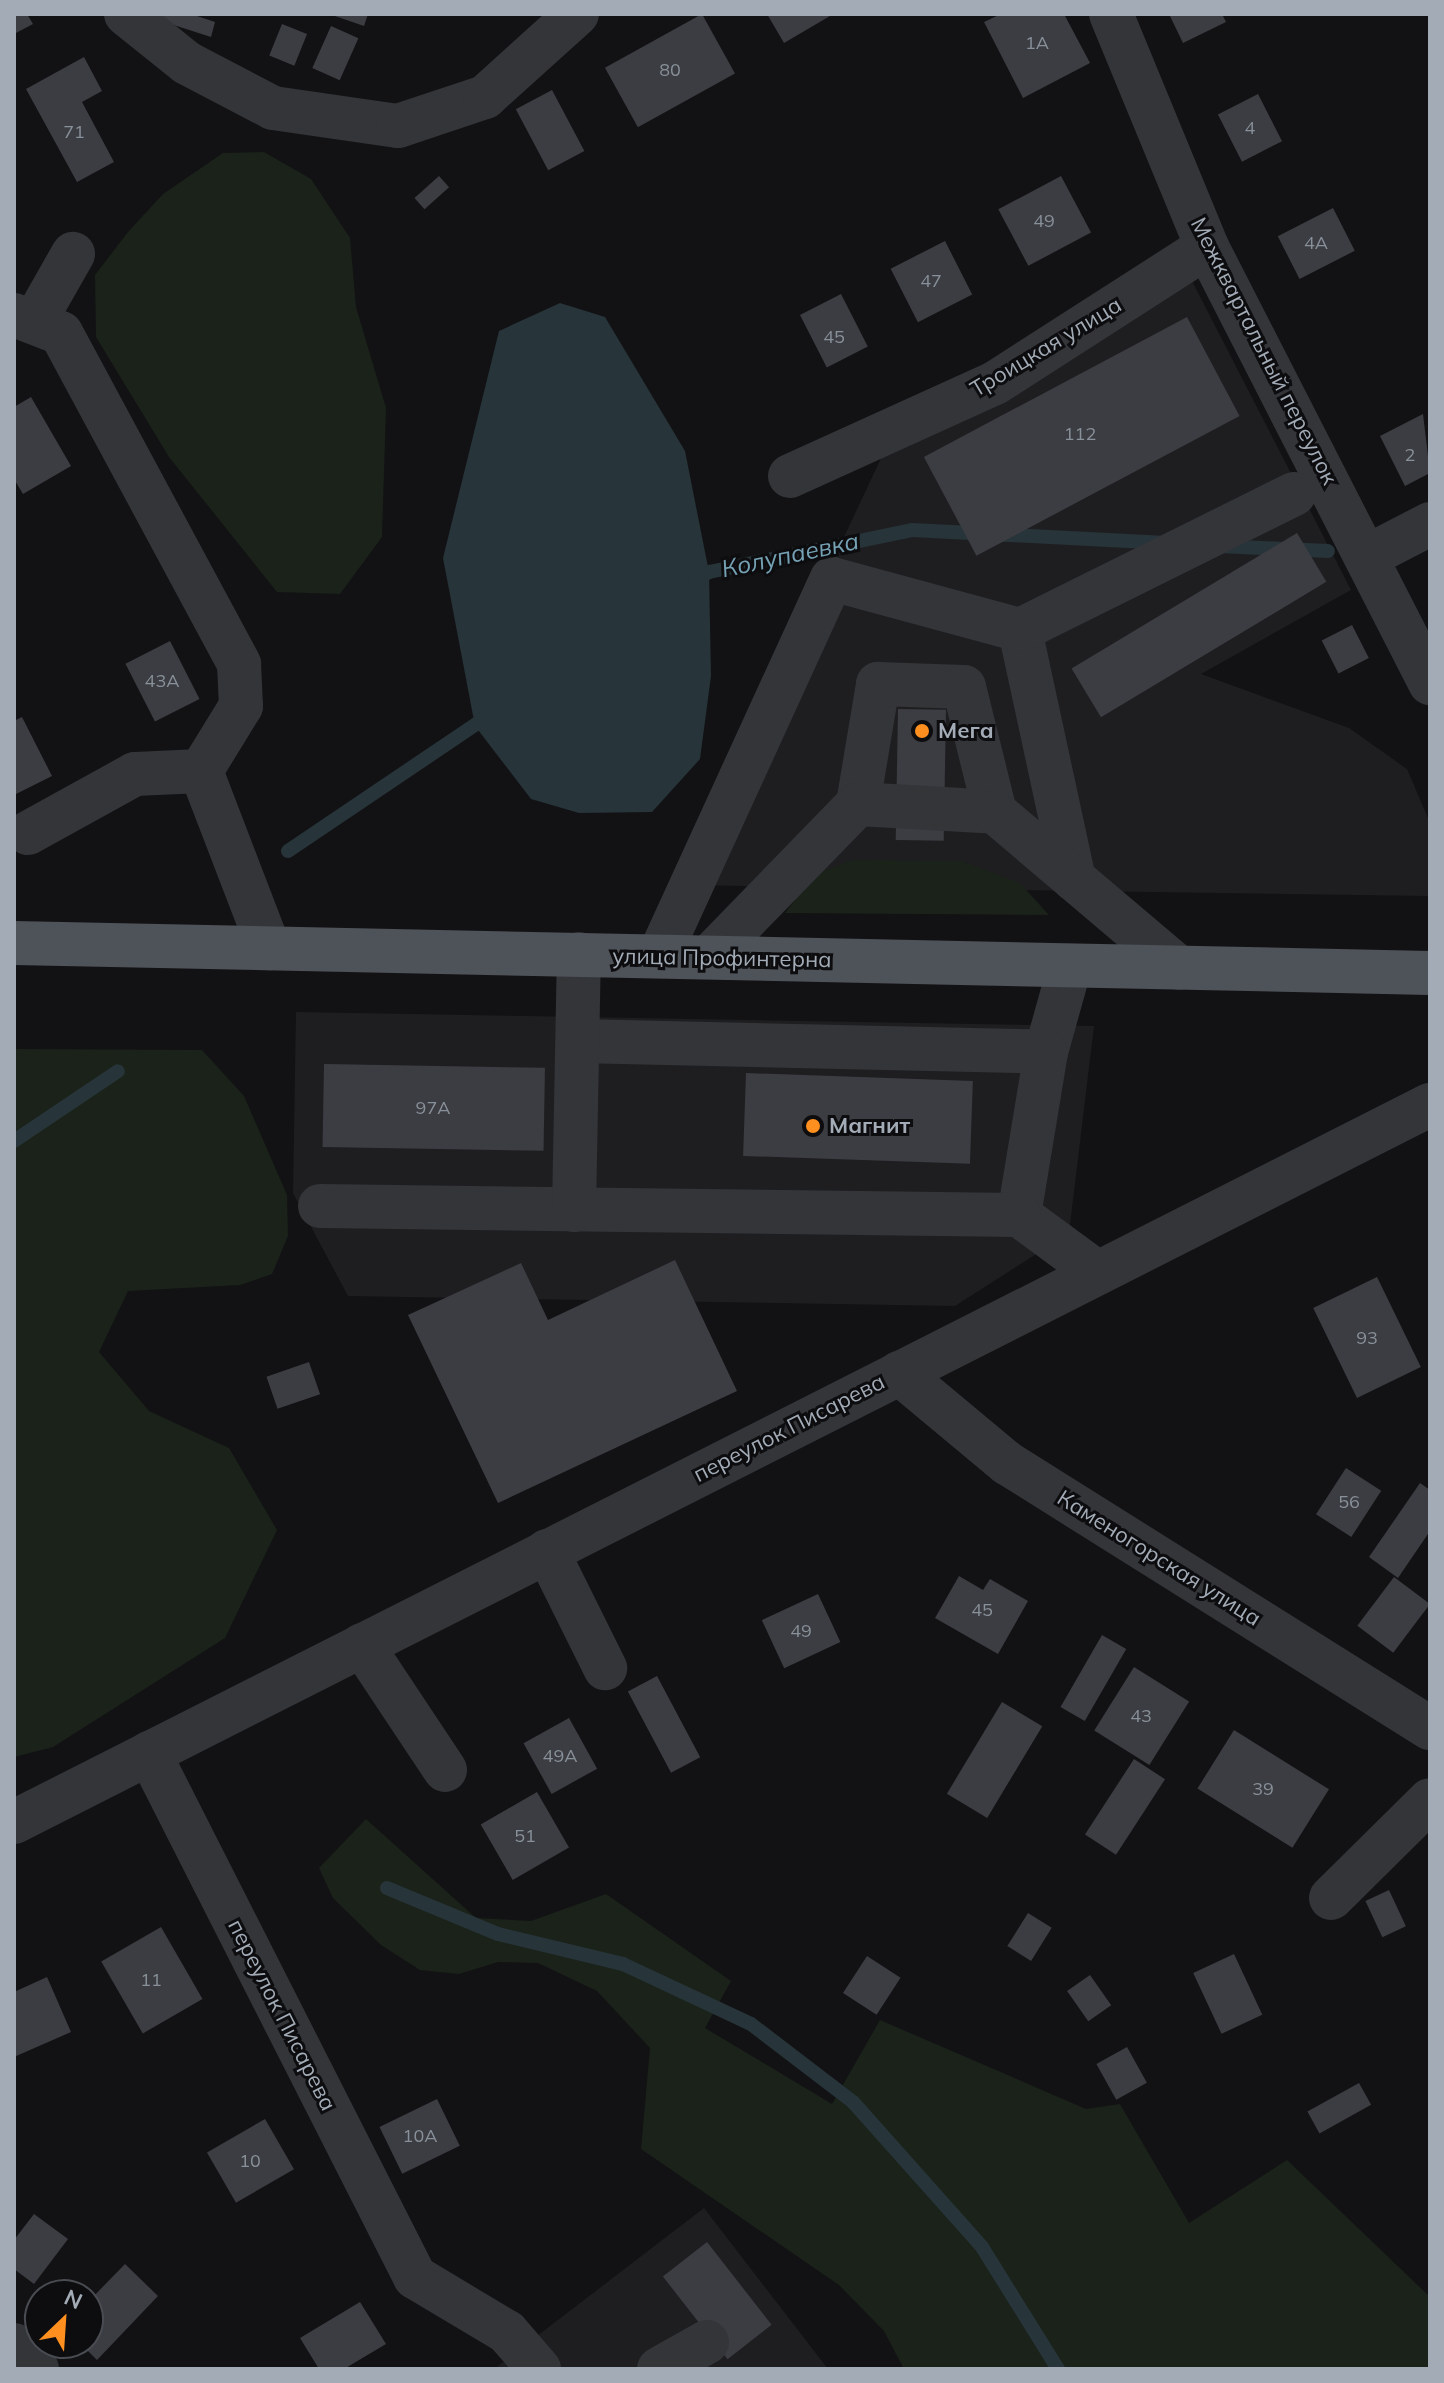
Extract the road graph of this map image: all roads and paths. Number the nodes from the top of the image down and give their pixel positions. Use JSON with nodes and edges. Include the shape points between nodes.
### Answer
{"nodes":[{"id":1,"x":126,"y":14,"type":"edge"},
{"id":2,"x":577,"y":14,"type":"edge"},
{"id":3,"x":1111,"y":14,"type":"edge"},
{"id":4,"x":1207,"y":247,"type":"junction"},
{"id":5,"x":73,"y":254,"type":"dead end"},
{"id":6,"x":25,"y":317,"type":"edge"},
{"id":7,"x":790,"y":476,"type":"dead end"},
{"id":8,"x":1294,"y":494,"type":"dead end"},
{"id":9,"x":1430,"y":524,"type":"edge"},
{"id":10,"x":1370,"y":555,"type":"junction"},
{"id":11,"x":1020,"y":630,"type":"junction"},
{"id":12,"x":1430,"y":683,"type":"edge"},
{"id":13,"x":201,"y":771,"type":"junction"},
{"id":14,"x":858,"y":804,"type":"junction"},
{"id":15,"x":995,"y":812,"type":"junction"},
{"id":16,"x":28,"y":833,"type":"dead end"},
{"id":17,"x":1074,"y":879,"type":"junction"},
{"id":18,"x":14,"y":943,"type":"edge"},
{"id":19,"x":269,"y":948,"type":"junction"},
{"id":20,"x":579,"y":954,"type":"junction"},
{"id":21,"x":659,"y":956,"type":"junction"},
{"id":22,"x":709,"y":957,"type":"junction"},
{"id":23,"x":1070,"y":966,"type":"junction"},
{"id":24,"x":1179,"y":968,"type":"junction"},
{"id":25,"x":1430,"y":973,"type":"edge"},
{"id":26,"x":578,"y":1041,"type":"junction"},
{"id":27,"x":1046,"y":1052,"type":"junction"},
{"id":28,"x":1430,"y":1105,"type":"edge"},
{"id":29,"x":320,"y":1206,"type":"dead end"},
{"id":30,"x":574,"y":1210,"type":"junction"},
{"id":31,"x":1019,"y":1215,"type":"junction"},
{"id":32,"x":1098,"y":1273,"type":"junction"},
{"id":33,"x":899,"y":1373,"type":"junction"},
{"id":34,"x":547,"y":1551,"type":"junction"},
{"id":35,"x":362,"y":1645,"type":"junction"},
{"id":36,"x":605,"y":1668,"type":"dead end"},
{"id":37,"x":1430,"y":1728,"type":"edge"},
{"id":38,"x":149,"y":1753,"type":"junction"},
{"id":39,"x":445,"y":1770,"type":"dead end"},
{"id":40,"x":1430,"y":1800,"type":"edge"},
{"id":41,"x":14,"y":1822,"type":"edge"},
{"id":42,"x":1331,"y":1898,"type":"dead end"},
{"id":43,"x":707,"y":2342,"type":"dead end"},
{"id":44,"x":14,"y":2345,"type":"edge"},
{"id":45,"x":37,"y":2369,"type":"edge"},
{"id":46,"x":539,"y":2369,"type":"edge"},
{"id":47,"x":659,"y":2369,"type":"edge"}],
"edges":[{"from":1,"to":2,"type":"street","via":[[187,63],[273,108],[398,126],[485,97]]},
{"from":3,"to":4,"type":"street","name":"Межквартальный переулок"},
{"from":4,"to":7,"type":"street","name":"Троицкая улица","via":[[995,383]]},
{"from":4,"to":10,"type":"street","name":"Межквартальный переулок"},
{"from":5,"to":6,"type":"street"},
{"from":6,"to":13,"type":"street","via":[[61,333],[239,664],[241,706]]},
{"from":8,"to":11,"type":"street"},
{"from":9,"to":10,"type":"street"},
{"from":10,"to":12,"type":"street","name":"Межквартальный переулок"},
{"from":11,"to":17,"type":"street"},
{"from":11,"to":21,"type":"street","via":[[832,579]]},
{"from":13,"to":16,"type":"street","via":[[135,774]]},
{"from":13,"to":19,"type":"street"},
{"from":14,"to":15,"type":"street"},
{"from":14,"to":15,"type":"street","via":[[878,684],[964,687]]},
{"from":14,"to":22,"type":"street"},
{"from":15,"to":17,"type":"street"},
{"from":17,"to":24,"type":"street"},
{"from":18,"to":19,"type":"main road","name":"улица Профинтерна"},
{"from":19,"to":20,"type":"main road","name":"улица Профинтерна"},
{"from":20,"to":21,"type":"main road","name":"улица Профинтерна"},
{"from":20,"to":26,"type":"street"},
{"from":21,"to":22,"type":"main road","name":"улица Профинтерна"},
{"from":22,"to":23,"type":"main road","name":"улица Профинтерна"},
{"from":23,"to":24,"type":"main road","name":"улица Профинтерна"},
{"from":23,"to":27,"type":"street"},
{"from":24,"to":25,"type":"main road","name":"улица Профинтерна"},
{"from":26,"to":27,"type":"street"},
{"from":26,"to":30,"type":"street"},
{"from":27,"to":31,"type":"street"},
{"from":28,"to":32,"type":"street","name":"переулок Писарева"},
{"from":29,"to":30,"type":"street"},
{"from":30,"to":31,"type":"street"},
{"from":31,"to":32,"type":"street"},
{"from":32,"to":33,"type":"street","name":"переулок Писарева"},
{"from":33,"to":34,"type":"street","name":"переулок Писарева"},
{"from":33,"to":37,"type":"street","name":"Каменогорская улица","via":[[1007,1463]]},
{"from":34,"to":35,"type":"street","name":"переулок Писарева"},
{"from":34,"to":36,"type":"street"},
{"from":35,"to":38,"type":"street","name":"переулок Писарева"},
{"from":35,"to":39,"type":"street"},
{"from":38,"to":41,"type":"street","name":"переулок Писарева"},
{"from":38,"to":46,"type":"street","name":"переулок Писарева","via":[[415,2277],[507,2332]]},
{"from":40,"to":42,"type":"street"},
{"from":43,"to":47,"type":"street"},
{"from":44,"to":45,"type":"street"}]}
